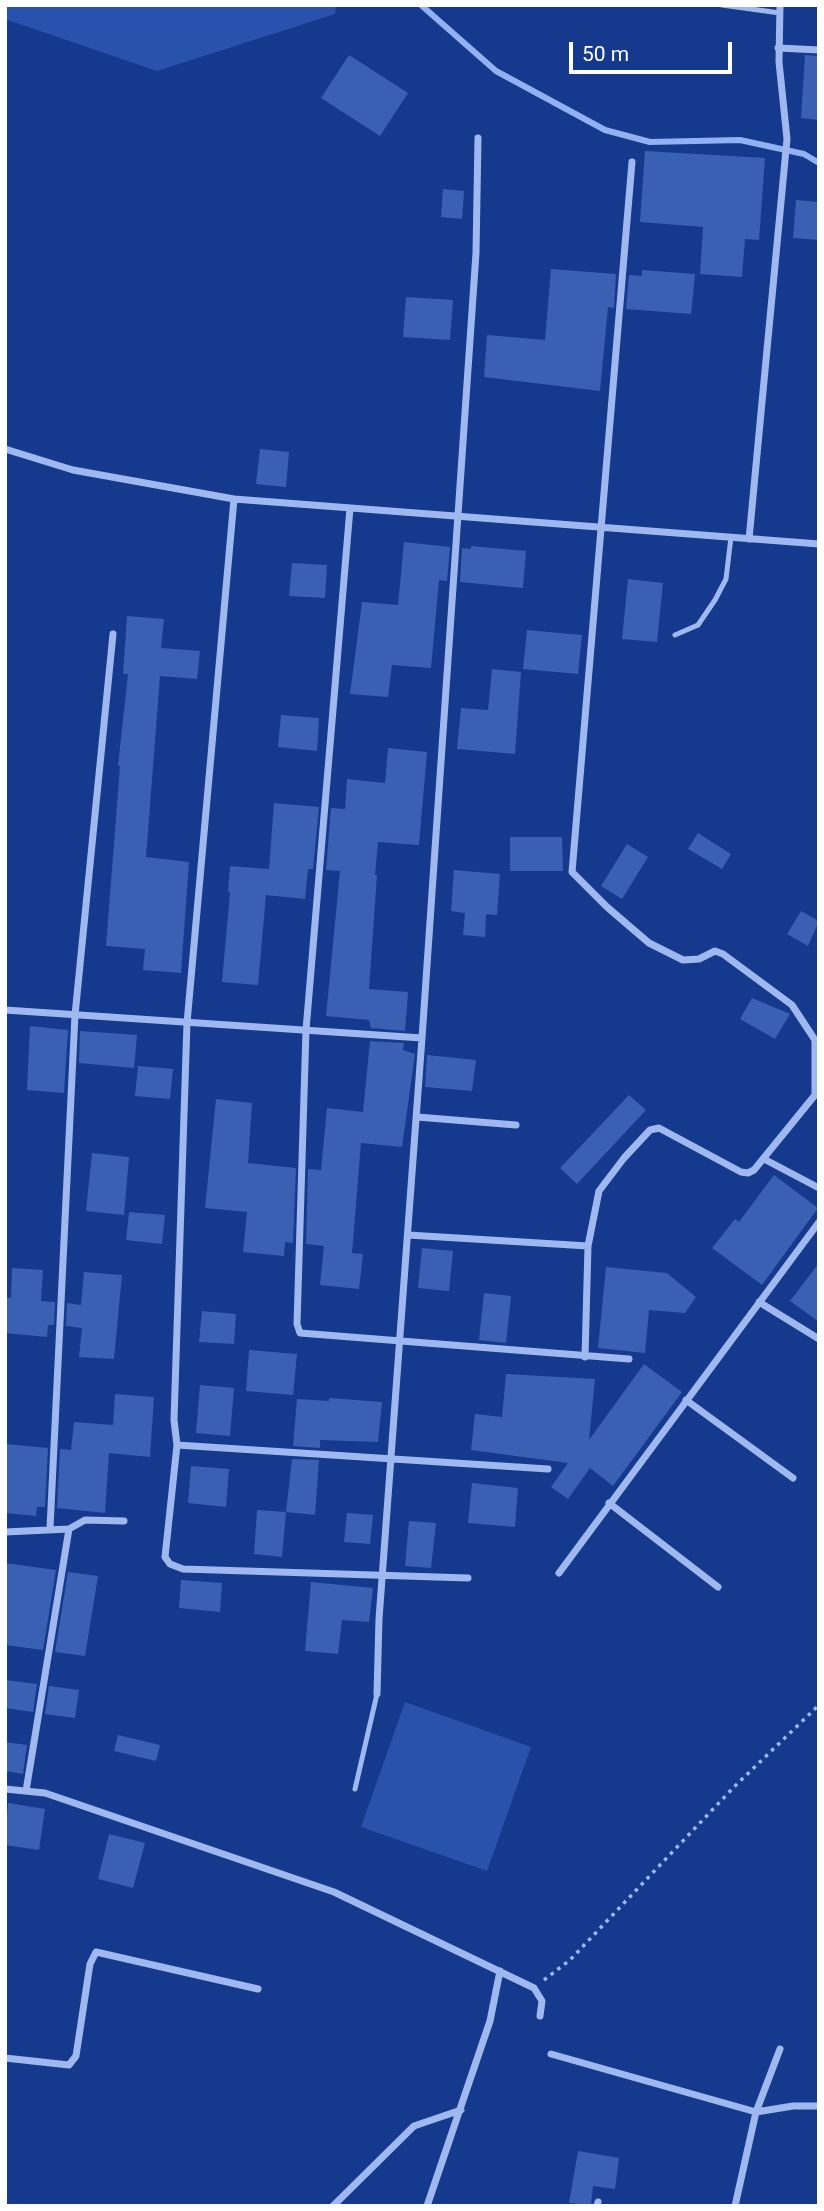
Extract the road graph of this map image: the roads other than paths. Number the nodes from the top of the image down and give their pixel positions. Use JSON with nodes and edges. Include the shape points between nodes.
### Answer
{"nodes":[{"id":1,"x":722,"y":5,"type":"edge"},
{"id":2,"x":780,"y":9,"type":"edge"},
{"id":3,"x":778,"y":48,"type":"junction"},
{"id":4,"x":819,"y":50,"type":"edge"},
{"id":5,"x":478,"y":138,"type":"dead end"},
{"id":6,"x":632,"y":162,"type":"dead end"},
{"id":7,"x":5,"y":449,"type":"edge"},
{"id":8,"x":234,"y":499,"type":"junction"},
{"id":9,"x":350,"y":508,"type":"junction"},
{"id":10,"x":459,"y":517,"type":"junction"},
{"id":11,"x":600,"y":527,"type":"junction"},
{"id":12,"x":731,"y":537,"type":"junction"},
{"id":13,"x":749,"y":539,"type":"junction"},
{"id":14,"x":819,"y":544,"type":"edge"},
{"id":15,"x":113,"y":634,"type":"dead end"},
{"id":16,"x":675,"y":635,"type":"dead end"},
{"id":17,"x":5,"y":1010,"type":"edge"},
{"id":18,"x":75,"y":1015,"type":"junction"},
{"id":19,"x":187,"y":1023,"type":"junction"},
{"id":20,"x":306,"y":1030,"type":"junction"},
{"id":21,"x":422,"y":1038,"type":"junction"},
{"id":22,"x":416,"y":1117,"type":"junction"},
{"id":23,"x":516,"y":1125,"type":"dead end"},
{"id":24,"x":764,"y":1159,"type":"junction"},
{"id":25,"x":819,"y":1188,"type":"edge"},
{"id":26,"x":819,"y":1222,"type":"edge"},
{"id":27,"x":408,"y":1235,"type":"junction"},
{"id":28,"x":587,"y":1245,"type":"junction"},
{"id":29,"x":760,"y":1302,"type":"junction"},
{"id":30,"x":819,"y":1339,"type":"edge"},
{"id":31,"x":400,"y":1343,"type":"junction"},
{"id":32,"x":585,"y":1357,"type":"junction"},
{"id":33,"x":629,"y":1360,"type":"dead end"},
{"id":34,"x":686,"y":1400,"type":"junction"},
{"id":35,"x":177,"y":1445,"type":"junction"},
{"id":36,"x":391,"y":1460,"type":"junction"},
{"id":37,"x":548,"y":1469,"type":"dead end"},
{"id":38,"x":793,"y":1478,"type":"dead end"},
{"id":39,"x":610,"y":1503,"type":"junction"},
{"id":40,"x":124,"y":1521,"type":"dead end"},
{"id":41,"x":50,"y":1528,"type":"junction"},
{"id":42,"x":68,"y":1529,"type":"junction"},
{"id":43,"x":5,"y":1531,"type":"edge"},
{"id":44,"x":559,"y":1573,"type":"dead end"},
{"id":45,"x":383,"y":1574,"type":"junction"},
{"id":46,"x":468,"y":1578,"type":"dead end"},
{"id":47,"x":718,"y":1587,"type":"dead end"},
{"id":48,"x":377,"y":1694,"type":"joint"},
{"id":49,"x":5,"y":1788,"type":"edge"},
{"id":50,"x":355,"y":1789,"type":"dead end"},
{"id":51,"x":26,"y":1791,"type":"junction"},
{"id":52,"x":500,"y":1971,"type":"junction"},
{"id":53,"x":258,"y":1989,"type":"dead end"},
{"id":54,"x":540,"y":2016,"type":"dead end"},
{"id":55,"x":780,"y":2049,"type":"dead end"},
{"id":56,"x":551,"y":2054,"type":"dead end"},
{"id":57,"x":5,"y":2059,"type":"edge"},
{"id":58,"x":819,"y":2106,"type":"edge"},
{"id":59,"x":461,"y":2110,"type":"junction"},
{"id":60,"x":756,"y":2112,"type":"junction"},
{"id":61,"x":333,"y":2206,"type":"edge"},
{"id":62,"x":427,"y":2206,"type":"edge"},
{"id":63,"x":735,"y":2206,"type":"edge"}],
"edges":[{"from":1,"to":2,"type":"lane"},
{"from":2,"to":3,"type":"street"},
{"from":3,"to":4,"type":"street"},
{"from":3,"to":13,"type":"street","via":[[788,139]]},
{"from":5,"to":10,"type":"street","via":[[476,253]]},
{"from":6,"to":11,"type":"street"},
{"from":7,"to":8,"type":"street","via":[[73,470]]},
{"from":8,"to":9,"type":"street"},
{"from":8,"to":19,"type":"street"},
{"from":9,"to":10,"type":"street"},
{"from":9,"to":20,"type":"street"},
{"from":10,"to":11,"type":"street"},
{"from":10,"to":21,"type":"street"},
{"from":11,"to":12,"type":"street"},
{"from":11,"to":24,"type":"street","via":[[572,872],[649,943],[683,960],[699,960],[710,952],[723,954],[792,1005],[815,1040],[815,1095]]},
{"from":12,"to":13,"type":"street"},
{"from":12,"to":16,"type":"lane","via":[[726,579],[715,600],[698,625]]},
{"from":13,"to":14,"type":"street"},
{"from":15,"to":18,"type":"street"},
{"from":17,"to":18,"type":"street"},
{"from":18,"to":19,"type":"street"},
{"from":18,"to":41,"type":"street"},
{"from":19,"to":20,"type":"street"},
{"from":19,"to":35,"type":"street","via":[[174,1420]]},
{"from":20,"to":21,"type":"street"},
{"from":20,"to":31,"type":"street","via":[[297,1324],[307,1336]]},
{"from":21,"to":22,"type":"street"},
{"from":22,"to":23,"type":"street"},
{"from":22,"to":27,"type":"street"},
{"from":24,"to":25,"type":"street"},
{"from":24,"to":28,"type":"street","via":[[754,1170],[741,1172],[672,1133],[650,1130],[599,1191]]},
{"from":26,"to":29,"type":"street"},
{"from":27,"to":28,"type":"street"},
{"from":27,"to":31,"type":"street"},
{"from":28,"to":32,"type":"street"},
{"from":29,"to":30,"type":"street"},
{"from":29,"to":34,"type":"street"},
{"from":31,"to":32,"type":"street"},
{"from":31,"to":36,"type":"street"},
{"from":32,"to":33,"type":"street"},
{"from":34,"to":38,"type":"street"},
{"from":34,"to":39,"type":"street"},
{"from":35,"to":36,"type":"street"},
{"from":35,"to":45,"type":"street","via":[[165,1557],[170,1564],[183,1569]]},
{"from":36,"to":37,"type":"street"},
{"from":36,"to":45,"type":"street"},
{"from":39,"to":44,"type":"street"},
{"from":39,"to":47,"type":"street"},
{"from":40,"to":42,"type":"street","via":[[85,1520]]},
{"from":41,"to":42,"type":"street"},
{"from":41,"to":43,"type":"street"},
{"from":42,"to":51,"type":"street"},
{"from":45,"to":46,"type":"street"},
{"from":45,"to":48,"type":"street"},
{"from":48,"to":50,"type":"lane"},
{"from":49,"to":51,"type":"street"},
{"from":51,"to":52,"type":"street","via":[[45,1793],[334,1892]]},
{"from":52,"to":54,"type":"street","via":[[534,1988],[542,2001]]},
{"from":52,"to":59,"type":"street","via":[[491,2021]]},
{"from":53,"to":57,"type":"street","via":[[96,1952],[90,1964],[76,2056],[69,2065]]},
{"from":55,"to":60,"type":"street"},
{"from":56,"to":60,"type":"street"},
{"from":58,"to":60,"type":"street"},
{"from":59,"to":61,"type":"street","via":[[414,2126]]},
{"from":59,"to":62,"type":"street"},
{"from":60,"to":63,"type":"street"}]}
